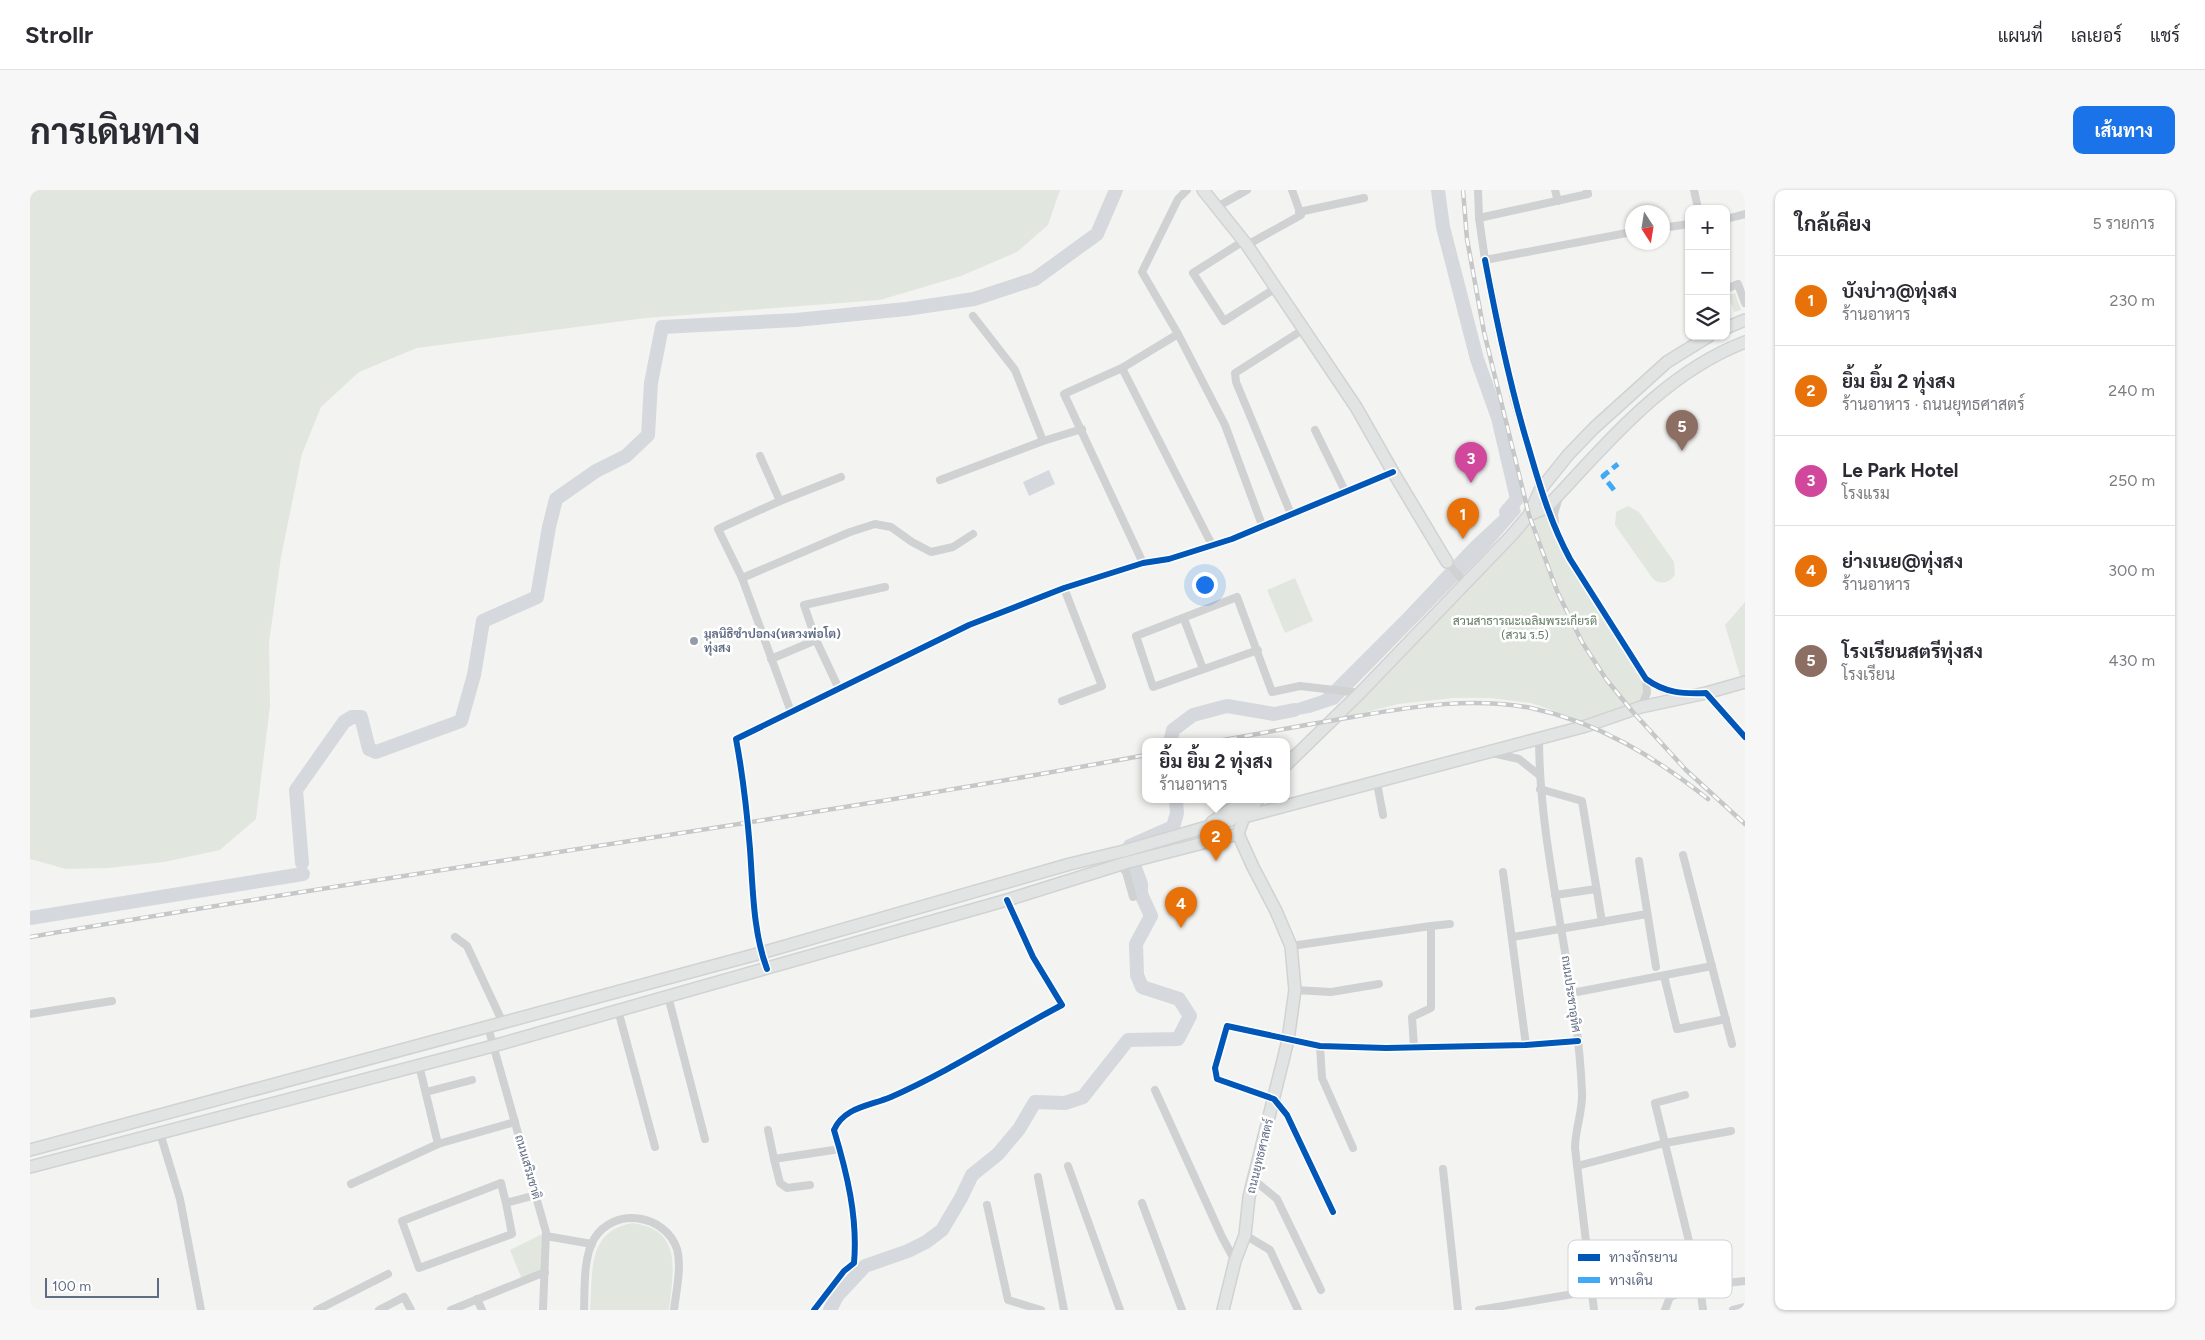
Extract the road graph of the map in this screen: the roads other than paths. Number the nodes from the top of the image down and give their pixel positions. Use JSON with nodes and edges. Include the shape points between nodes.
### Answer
{"nodes":[{"id":1,"x":1187,"y":190,"type":"edge"},
{"id":2,"x":1203,"y":190,"type":"edge"},
{"id":3,"x":1246,"y":190,"type":"edge"},
{"id":4,"x":1292,"y":190,"type":"edge"},
{"id":5,"x":1478,"y":190,"type":"edge"},
{"id":6,"x":1555,"y":190,"type":"edge"},
{"id":7,"x":1587,"y":190,"type":"edge"},
{"id":8,"x":1694,"y":190,"type":"edge"},
{"id":9,"x":1364,"y":198,"type":"dead end"},
{"id":10,"x":1558,"y":201,"type":"junction"},
{"id":11,"x":1697,"y":205,"type":"edge"},
{"id":12,"x":1217,"y":207,"type":"junction"},
{"id":13,"x":1300,"y":212,"type":"junction"},
{"id":14,"x":1745,"y":214,"type":"edge"},
{"id":15,"x":1479,"y":218,"type":"junction"},
{"id":16,"x":1730,"y":218,"type":"edge"},
{"id":17,"x":1685,"y":225,"type":"edge"},
{"id":18,"x":1670,"y":227,"type":"edge"},
{"id":19,"x":1625,"y":233,"type":"edge"},
{"id":20,"x":1245,"y":243,"type":"junction"},
{"id":21,"x":1485,"y":260,"type":"junction"},
{"id":22,"x":1730,"y":287,"type":"edge"},
{"id":23,"x":1276,"y":288,"type":"junction"},
{"id":24,"x":1745,"y":303,"type":"edge"},
{"id":25,"x":973,"y":316,"type":"dead end"},
{"id":26,"x":1745,"y":320,"type":"edge"},
{"id":27,"x":1730,"y":326,"type":"edge"},
{"id":28,"x":1304,"y":329,"type":"junction"},
{"id":29,"x":1178,"y":334,"type":"junction"},
{"id":30,"x":1703,"y":340,"type":"edge"},
{"id":31,"x":1745,"y":342,"type":"edge"},
{"id":32,"x":1122,"y":368,"type":"junction"},
{"id":33,"x":1082,"y":429,"type":"junction"},
{"id":34,"x":1315,"y":430,"type":"dead end"},
{"id":35,"x":1043,"y":441,"type":"junction"},
{"id":36,"x":760,"y":456,"type":"dead end"},
{"id":37,"x":1393,"y":472,"type":"junction"},
{"id":38,"x":841,"y":477,"type":"dead end"},
{"id":39,"x":940,"y":480,"type":"dead end"},
{"id":40,"x":1345,"y":490,"type":"junction"},
{"id":41,"x":1540,"y":490,"type":"junction"},
{"id":42,"x":1560,"y":493,"type":"junction"},
{"id":43,"x":780,"y":501,"type":"junction"},
{"id":44,"x":1546,"y":508,"type":"junction"},
{"id":45,"x":1291,"y":514,"type":"junction"},
{"id":46,"x":1529,"y":515,"type":"junction"},
{"id":47,"x":1262,"y":525,"type":"junction"},
{"id":48,"x":973,"y":534,"type":"dead end"},
{"id":49,"x":1559,"y":539,"type":"junction"},
{"id":50,"x":1212,"y":545,"type":"junction"},
{"id":51,"x":1447,"y":562,"type":"joint"},
{"id":52,"x":1143,"y":563,"type":"junction"},
{"id":53,"x":742,"y":578,"type":"junction"},
{"id":54,"x":1463,"y":581,"type":"junction"},
{"id":55,"x":885,"y":587,"type":"dead end"},
{"id":56,"x":1064,"y":588,"type":"junction"},
{"id":57,"x":1184,"y":618,"type":"junction"},
{"id":58,"x":816,"y":640,"type":"junction"},
{"id":59,"x":1258,"y":650,"type":"junction"},
{"id":60,"x":771,"y":659,"type":"junction"},
{"id":61,"x":1203,"y":669,"type":"junction"},
{"id":62,"x":1646,"y":679,"type":"junction"},
{"id":63,"x":1745,"y":682,"type":"edge"},
{"id":64,"x":839,"y":689,"type":"junction"},
{"id":65,"x":1357,"y":693,"type":"junction"},
{"id":66,"x":1706,"y":693,"type":"junction"},
{"id":67,"x":1062,"y":702,"type":"dead end"},
{"id":68,"x":1641,"y":707,"type":"junction"},
{"id":69,"x":791,"y":712,"type":"junction"},
{"id":70,"x":1539,"y":737,"type":"junction"},
{"id":71,"x":1745,"y":737,"type":"edge"},
{"id":72,"x":1487,"y":752,"type":"junction"},
{"id":73,"x":1290,"y":760,"type":"edge"},
{"id":74,"x":1539,"y":775,"type":"junction"},
{"id":75,"x":1377,"y":783,"type":"junction"},
{"id":76,"x":1540,"y":789,"type":"junction"},
{"id":77,"x":1290,"y":799,"type":"edge"},
{"id":78,"x":1240,"y":803,"type":"edge"},
{"id":79,"x":1244,"y":803,"type":"edge"},
{"id":80,"x":1256,"y":803,"type":"edge"},
{"id":81,"x":1297,"y":804,"type":"junction"},
{"id":82,"x":1383,"y":815,"type":"dead end"},
{"id":83,"x":1244,"y":817,"type":"junction"},
{"id":84,"x":1231,"y":820,"type":"junction"},
{"id":85,"x":1204,"y":827,"type":"junction"},
{"id":86,"x":1238,"y":834,"type":"junction"},
{"id":87,"x":1683,"y":854,"type":"dead end"},
{"id":88,"x":1639,"y":861,"type":"dead end"},
{"id":89,"x":1122,"y":864,"type":"junction"},
{"id":90,"x":1503,"y":872,"type":"dead end"},
{"id":91,"x":1596,"y":889,"type":"junction"},
{"id":92,"x":1555,"y":895,"type":"junction"},
{"id":93,"x":1133,"y":897,"type":"dead end"},
{"id":94,"x":1007,"y":900,"type":"junction"},
{"id":95,"x":1648,"y":914,"type":"junction"},
{"id":96,"x":1602,"y":922,"type":"junction"},
{"id":97,"x":1450,"y":924,"type":"dead end"},
{"id":98,"x":1430,"y":926,"type":"junction"},
{"id":99,"x":1562,"y":929,"type":"junction"},
{"id":100,"x":455,"y":937,"type":"dead end"},
{"id":101,"x":1513,"y":937,"type":"junction"},
{"id":102,"x":1291,"y":946,"type":"junction"},
{"id":103,"x":761,"y":953,"type":"junction"},
{"id":104,"x":1712,"y":966,"type":"junction"},
{"id":105,"x":1656,"y":967,"type":"dead end"},
{"id":106,"x":767,"y":969,"type":"junction"},
{"id":107,"x":1664,"y":976,"type":"junction"},
{"id":108,"x":1379,"y":984,"type":"dead end"},
{"id":109,"x":1296,"y":990,"type":"junction"},
{"id":110,"x":1572,"y":993,"type":"junction"},
{"id":111,"x":668,"y":996,"type":"junction"},
{"id":112,"x":112,"y":1001,"type":"dead end"},
{"id":113,"x":618,"y":1010,"type":"junction"},
{"id":114,"x":30,"y":1014,"type":"edge"},
{"id":115,"x":1726,"y":1019,"type":"junction"},
{"id":116,"x":503,"y":1023,"type":"junction"},
{"id":117,"x":488,"y":1027,"type":"junction"},
{"id":118,"x":1288,"y":1040,"type":"junction"},
{"id":119,"x":1578,"y":1041,"type":"junction"},
{"id":120,"x":1732,"y":1044,"type":"dead end"},
{"id":121,"x":1526,"y":1045,"type":"junction"},
{"id":122,"x":493,"y":1046,"type":"junction"},
{"id":123,"x":1320,"y":1046,"type":"junction"},
{"id":124,"x":1414,"y":1047,"type":"junction"},
{"id":125,"x":419,"y":1065,"type":"junction"},
{"id":126,"x":472,"y":1080,"type":"dead end"},
{"id":127,"x":1155,"y":1090,"type":"dead end"},
{"id":128,"x":426,"y":1092,"type":"junction"},
{"id":129,"x":1685,"y":1095,"type":"dead end"},
{"id":130,"x":1274,"y":1099,"type":"junction"},
{"id":131,"x":515,"y":1122,"type":"junction"},
{"id":132,"x":768,"y":1130,"type":"dead end"},
{"id":133,"x":1731,"y":1131,"type":"dead end"},
{"id":134,"x":160,"y":1133,"type":"junction"},
{"id":135,"x":705,"y":1138,"type":"dead end"},
{"id":136,"x":1665,"y":1143,"type":"junction"},
{"id":137,"x":438,"y":1144,"type":"junction"},
{"id":138,"x":656,"y":1147,"type":"dead end"},
{"id":139,"x":840,"y":1148,"type":"junction"},
{"id":140,"x":1353,"y":1148,"type":"dead end"},
{"id":141,"x":30,"y":1150,"type":"edge"},
{"id":142,"x":774,"y":1159,"type":"junction"},
{"id":143,"x":1068,"y":1166,"type":"dead end"},
{"id":144,"x":1577,"y":1166,"type":"junction"},
{"id":145,"x":30,"y":1167,"type":"edge"},
{"id":146,"x":1443,"y":1169,"type":"dead end"},
{"id":147,"x":1038,"y":1177,"type":"dead end"},
{"id":148,"x":1254,"y":1180,"type":"junction"},
{"id":149,"x":351,"y":1184,"type":"dead end"},
{"id":150,"x":810,"y":1185,"type":"dead end"},
{"id":151,"x":536,"y":1195,"type":"junction"},
{"id":152,"x":506,"y":1203,"type":"junction"},
{"id":153,"x":1142,"y":1203,"type":"dead end"},
{"id":154,"x":987,"y":1205,"type":"dead end"},
{"id":155,"x":1333,"y":1212,"type":"dead end"},
{"id":156,"x":1245,"y":1235,"type":"junction"},
{"id":157,"x":546,"y":1236,"type":"junction"},
{"id":158,"x":1585,"y":1240,"type":"edge"},
{"id":159,"x":1688,"y":1240,"type":"edge"},
{"id":160,"x":592,"y":1244,"type":"junction"},
{"id":161,"x":1235,"y":1261,"type":"junction"},
{"id":162,"x":545,"y":1272,"type":"junction"},
{"id":163,"x":388,"y":1274,"type":"dead end"},
{"id":164,"x":1745,"y":1281,"type":"edge"},
{"id":165,"x":1732,"y":1282,"type":"edge"},
{"id":166,"x":1321,"y":1290,"type":"dead end"},
{"id":167,"x":1568,"y":1295,"type":"edge"},
{"id":168,"x":1670,"y":1298,"type":"edge"},
{"id":169,"x":476,"y":1299,"type":"junction"},
{"id":170,"x":1745,"y":1307,"type":"edge"},
{"id":171,"x":201,"y":1310,"type":"edge"},
{"id":172,"x":317,"y":1310,"type":"edge"},
{"id":173,"x":379,"y":1310,"type":"edge"},
{"id":174,"x":411,"y":1310,"type":"edge"},
{"id":175,"x":452,"y":1310,"type":"edge"},
{"id":176,"x":482,"y":1310,"type":"edge"},
{"id":177,"x":543,"y":1310,"type":"edge"},
{"id":178,"x":584,"y":1310,"type":"edge"},
{"id":179,"x":674,"y":1310,"type":"edge"},
{"id":180,"x":814,"y":1310,"type":"edge"},
{"id":181,"x":1041,"y":1310,"type":"edge"},
{"id":182,"x":1064,"y":1310,"type":"edge"},
{"id":183,"x":1120,"y":1310,"type":"edge"},
{"id":184,"x":1182,"y":1310,"type":"edge"},
{"id":185,"x":1223,"y":1310,"type":"edge"},
{"id":186,"x":1298,"y":1310,"type":"edge"},
{"id":187,"x":1458,"y":1310,"type":"edge"},
{"id":188,"x":1479,"y":1310,"type":"edge"},
{"id":189,"x":1665,"y":1310,"type":"edge"},
{"id":190,"x":1733,"y":1310,"type":"edge"}],
"edges":[{"from":1,"to":29,"type":"street","via":[[1178,198],[1142,272]]},
{"from":2,"to":12,"type":"main road"},
{"from":3,"to":12,"type":"street"},
{"from":4,"to":13,"type":"street"},
{"from":5,"to":15,"type":"street"},
{"from":6,"to":10,"type":"street"},
{"from":7,"to":10,"type":"street","via":[[1588,194]]},
{"from":8,"to":11,"type":"street"},
{"from":9,"to":13,"type":"street"},
{"from":10,"to":15,"type":"street"},
{"from":12,"to":20,"type":"main road"},
{"from":13,"to":20,"type":"street","via":[[1301,215]]},
{"from":14,"to":16,"type":"street"},
{"from":15,"to":21,"type":"street"},
{"from":17,"to":18,"type":"street"},
{"from":19,"to":21,"type":"street"},
{"from":20,"to":23,"type":"main road"},
{"from":20,"to":23,"type":"street","via":[[1193,273],[1224,321]]},
{"from":21,"to":41,"type":"street","via":[[1514,399]]},
{"from":22,"to":24,"type":"street","via":[[1738,284]]},
{"from":23,"to":28,"type":"main road"},
{"from":25,"to":35,"type":"street","via":[[1014,370]]},
{"from":26,"to":27,"type":"main road"},
{"from":28,"to":37,"type":"main road","via":[[1356,407]]},
{"from":28,"to":45,"type":"street","via":[[1235,373]]},
{"from":29,"to":32,"type":"street"},
{"from":29,"to":47,"type":"street","via":[[1225,425]]},
{"from":30,"to":41,"type":"main road","via":[[1667,362],[1641,384],[1594,428]]},
{"from":31,"to":42,"type":"main road","via":[[1719,352],[1678,378],[1630,419]]},
{"from":32,"to":33,"type":"street","via":[[1064,394]]},
{"from":32,"to":50,"type":"street"},
{"from":33,"to":35,"type":"street"},
{"from":33,"to":52,"type":"street"},
{"from":34,"to":40,"type":"street"},
{"from":35,"to":39,"type":"street"},
{"from":36,"to":43,"type":"street"},
{"from":37,"to":40,"type":"street"},
{"from":37,"to":51,"type":"main road"},
{"from":38,"to":43,"type":"street"},
{"from":40,"to":45,"type":"street"},
{"from":41,"to":44,"type":"street"},
{"from":41,"to":46,"type":"main road"},
{"from":42,"to":44,"type":"main road"},
{"from":42,"to":49,"type":"street","via":[[1554,514]]},
{"from":43,"to":53,"type":"street","via":[[718,529]]},
{"from":44,"to":46,"type":"main road"},
{"from":44,"to":49,"type":"street"},
{"from":45,"to":47,"type":"street"},
{"from":46,"to":54,"type":"main road"},
{"from":47,"to":50,"type":"street"},
{"from":48,"to":53,"type":"street","via":[[953,547],[930,552],[891,526],[875,524]]},
{"from":49,"to":62,"type":"street"},
{"from":50,"to":52,"type":"street","via":[[1169,559]]},
{"from":51,"to":54,"type":"street"},
{"from":52,"to":56,"type":"street"},
{"from":53,"to":60,"type":"street"},
{"from":54,"to":65,"type":"main road"},
{"from":55,"to":58,"type":"street","via":[[804,605]]},
{"from":56,"to":64,"type":"street","via":[[969,625]]},
{"from":56,"to":67,"type":"street","via":[[1102,686]]},
{"from":57,"to":59,"type":"street","via":[[1238,597]]},
{"from":57,"to":61,"type":"street"},
{"from":57,"to":61,"type":"street","via":[[1136,636],[1153,687]]},
{"from":58,"to":60,"type":"street"},
{"from":58,"to":64,"type":"street"},
{"from":59,"to":61,"type":"street"},
{"from":59,"to":65,"type":"street","via":[[1272,692],[1300,686]]},
{"from":60,"to":69,"type":"street"},
{"from":62,"to":66,"type":"street","via":[[1663,690]]},
{"from":62,"to":68,"type":"street","via":[[1647,693]]},
{"from":63,"to":66,"type":"main road"},
{"from":64,"to":69,"type":"street"},
{"from":65,"to":73,"type":"main road"},
{"from":66,"to":68,"type":"main road"},
{"from":66,"to":71,"type":"street"},
{"from":68,"to":70,"type":"main road","via":[[1606,720]]},
{"from":69,"to":103,"type":"street","via":[[736,739],[746,792]]},
{"from":70,"to":72,"type":"main road"},
{"from":70,"to":74,"type":"street","name":"ถนนประชาอุทิศ"},
{"from":72,"to":74,"type":"street","via":[[1519,758]]},
{"from":72,"to":75,"type":"main road"},
{"from":74,"to":76,"type":"street","name":"ถนนประชาอุทิศ"},
{"from":75,"to":81,"type":"main road"},
{"from":75,"to":82,"type":"street"},
{"from":76,"to":91,"type":"street","via":[[1582,801]]},
{"from":76,"to":92,"type":"street","name":"ถนนประชาอุทิศ"},
{"from":77,"to":81,"type":"main road"},
{"from":78,"to":85,"type":"main road"},
{"from":79,"to":84,"type":"main road"},
{"from":80,"to":83,"type":"main road"},
{"from":81,"to":83,"type":"main road"},
{"from":83,"to":84,"type":"street"},
{"from":83,"to":86,"type":"main road"},
{"from":84,"to":85,"type":"main road"},
{"from":85,"to":103,"type":"main road"},
{"from":86,"to":89,"type":"main road"},
{"from":86,"to":102,"type":"main road","name":"ถนนยุทธศาสตร์"},
{"from":87,"to":104,"type":"street"},
{"from":88,"to":95,"type":"street"},
{"from":89,"to":93,"type":"street"},
{"from":89,"to":94,"type":"main road"},
{"from":90,"to":101,"type":"street"},
{"from":91,"to":92,"type":"street"},
{"from":91,"to":96,"type":"street"},
{"from":92,"to":99,"type":"street","name":"ถนนประชาอุทิศ"},
{"from":94,"to":106,"type":"main road"},
{"from":94,"to":139,"type":"street","via":[[1033,957],[1062,1005],[913,1087],[850,1111],[838,1121],[834,1130]]},
{"from":95,"to":96,"type":"street"},
{"from":95,"to":105,"type":"street"},
{"from":96,"to":99,"type":"street"},
{"from":97,"to":98,"type":"street"},
{"from":98,"to":102,"type":"street"},
{"from":98,"to":124,"type":"street","via":[[1432,1008],[1412,1017]]},
{"from":99,"to":101,"type":"street"},
{"from":99,"to":110,"type":"street","name":"ถนนประชาอุทิศ"},
{"from":100,"to":116,"type":"street","via":[[467,946]]},
{"from":101,"to":121,"type":"street"},
{"from":102,"to":109,"type":"main road","name":"ถนนยุทธศาสตร์"},
{"from":103,"to":106,"type":"street"},
{"from":103,"to":116,"type":"main road"},
{"from":104,"to":107,"type":"street"},
{"from":104,"to":115,"type":"street"},
{"from":106,"to":111,"type":"main road"},
{"from":107,"to":110,"type":"street"},
{"from":107,"to":115,"type":"street","via":[[1677,1029]]},
{"from":108,"to":109,"type":"street","via":[[1331,992]]},
{"from":109,"to":118,"type":"main road","name":"ถนนยุทธศาสตร์"},
{"from":110,"to":119,"type":"street","name":"ถนนประชาอุทิศ"},
{"from":111,"to":113,"type":"main road"},
{"from":111,"to":135,"type":"street"},
{"from":112,"to":114,"type":"street"},
{"from":113,"to":122,"type":"main road"},
{"from":113,"to":138,"type":"street"},
{"from":115,"to":120,"type":"street"},
{"from":116,"to":117,"type":"main road"},
{"from":117,"to":122,"type":"street","name":"ถนนเสริมชาติ"},
{"from":117,"to":141,"type":"main road"},
{"from":118,"to":123,"type":"street"},
{"from":118,"to":130,"type":"main road","name":"ถนนยุทธศาสตร์"},
{"from":118,"to":130,"type":"street","via":[[1227,1026],[1215,1068],[1217,1079]]},
{"from":119,"to":121,"type":"street"},
{"from":119,"to":144,"type":"street","name":"ถนนประชาอุทิศ","via":[[1582,1112],[1575,1133]]},
{"from":121,"to":124,"type":"street"},
{"from":122,"to":125,"type":"main road"},
{"from":122,"to":131,"type":"street","name":"ถนนเสริมชาติ"},
{"from":123,"to":124,"type":"street"},
{"from":123,"to":140,"type":"street","via":[[1322,1078]]},
{"from":125,"to":128,"type":"street"},
{"from":125,"to":134,"type":"main road"},
{"from":126,"to":128,"type":"street"},
{"from":127,"to":161,"type":"street"},
{"from":128,"to":137,"type":"street"},
{"from":129,"to":136,"type":"street","via":[[1655,1103]]},
{"from":130,"to":148,"type":"main road","name":"ถนนยุทธศาสตร์"},
{"from":130,"to":155,"type":"street","via":[[1287,1115]]},
{"from":131,"to":137,"type":"street"},
{"from":131,"to":151,"type":"street","name":"ถนนเสริมชาติ"},
{"from":132,"to":142,"type":"street"},
{"from":133,"to":136,"type":"street"},
{"from":134,"to":145,"type":"main road"},
{"from":134,"to":171,"type":"street","via":[[180,1199]]},
{"from":136,"to":144,"type":"street"},
{"from":136,"to":159,"type":"street"},
{"from":137,"to":149,"type":"street"},
{"from":139,"to":142,"type":"street"},
{"from":139,"to":180,"type":"street","via":[[851,1195],[854,1263]]},
{"from":142,"to":150,"type":"street","via":[[780,1183],[787,1188]]},
{"from":143,"to":183,"type":"street"},
{"from":144,"to":158,"type":"street","name":"ถนนประชาอุทิศ"},
{"from":146,"to":187,"type":"street"},
{"from":147,"to":182,"type":"street"},
{"from":148,"to":156,"type":"main road","name":"ถนนยุทธศาสตร์"},
{"from":148,"to":166,"type":"street","via":[[1277,1198]]},
{"from":151,"to":152,"type":"street"},
{"from":151,"to":157,"type":"street","name":"ถนนเสริมชาติ"},
{"from":152,"to":152,"type":"street","via":[[512,1234],[419,1268],[402,1221],[501,1183]]},
{"from":153,"to":184,"type":"street"},
{"from":154,"to":181,"type":"street","via":[[1008,1300]]},
{"from":156,"to":161,"type":"main road","name":"ถนนยุทธศาสตร์"},
{"from":156,"to":186,"type":"street","via":[[1270,1250]]},
{"from":157,"to":160,"type":"street"},
{"from":157,"to":162,"type":"street","name":"ถนนเสริมชาติ"},
{"from":160,"to":178,"type":"street","via":[[588,1253]]},
{"from":160,"to":179,"type":"street","via":[[604,1228],[616,1220],[638,1218],[659,1225],[670,1236],[678,1253]]},
{"from":161,"to":185,"type":"main road","name":"ถนนยุทธศาสตร์"},
{"from":162,"to":169,"type":"street"},
{"from":162,"to":177,"type":"street","name":"ถนนเสริมชาติ"},
{"from":163,"to":172,"type":"street"},
{"from":164,"to":165,"type":"street"},
{"from":167,"to":188,"type":"street"},
{"from":168,"to":189,"type":"street"},
{"from":169,"to":175,"type":"street"},
{"from":169,"to":176,"type":"street"},
{"from":170,"to":190,"type":"street"},
{"from":173,"to":174,"type":"street","via":[[404,1297]]}]}
